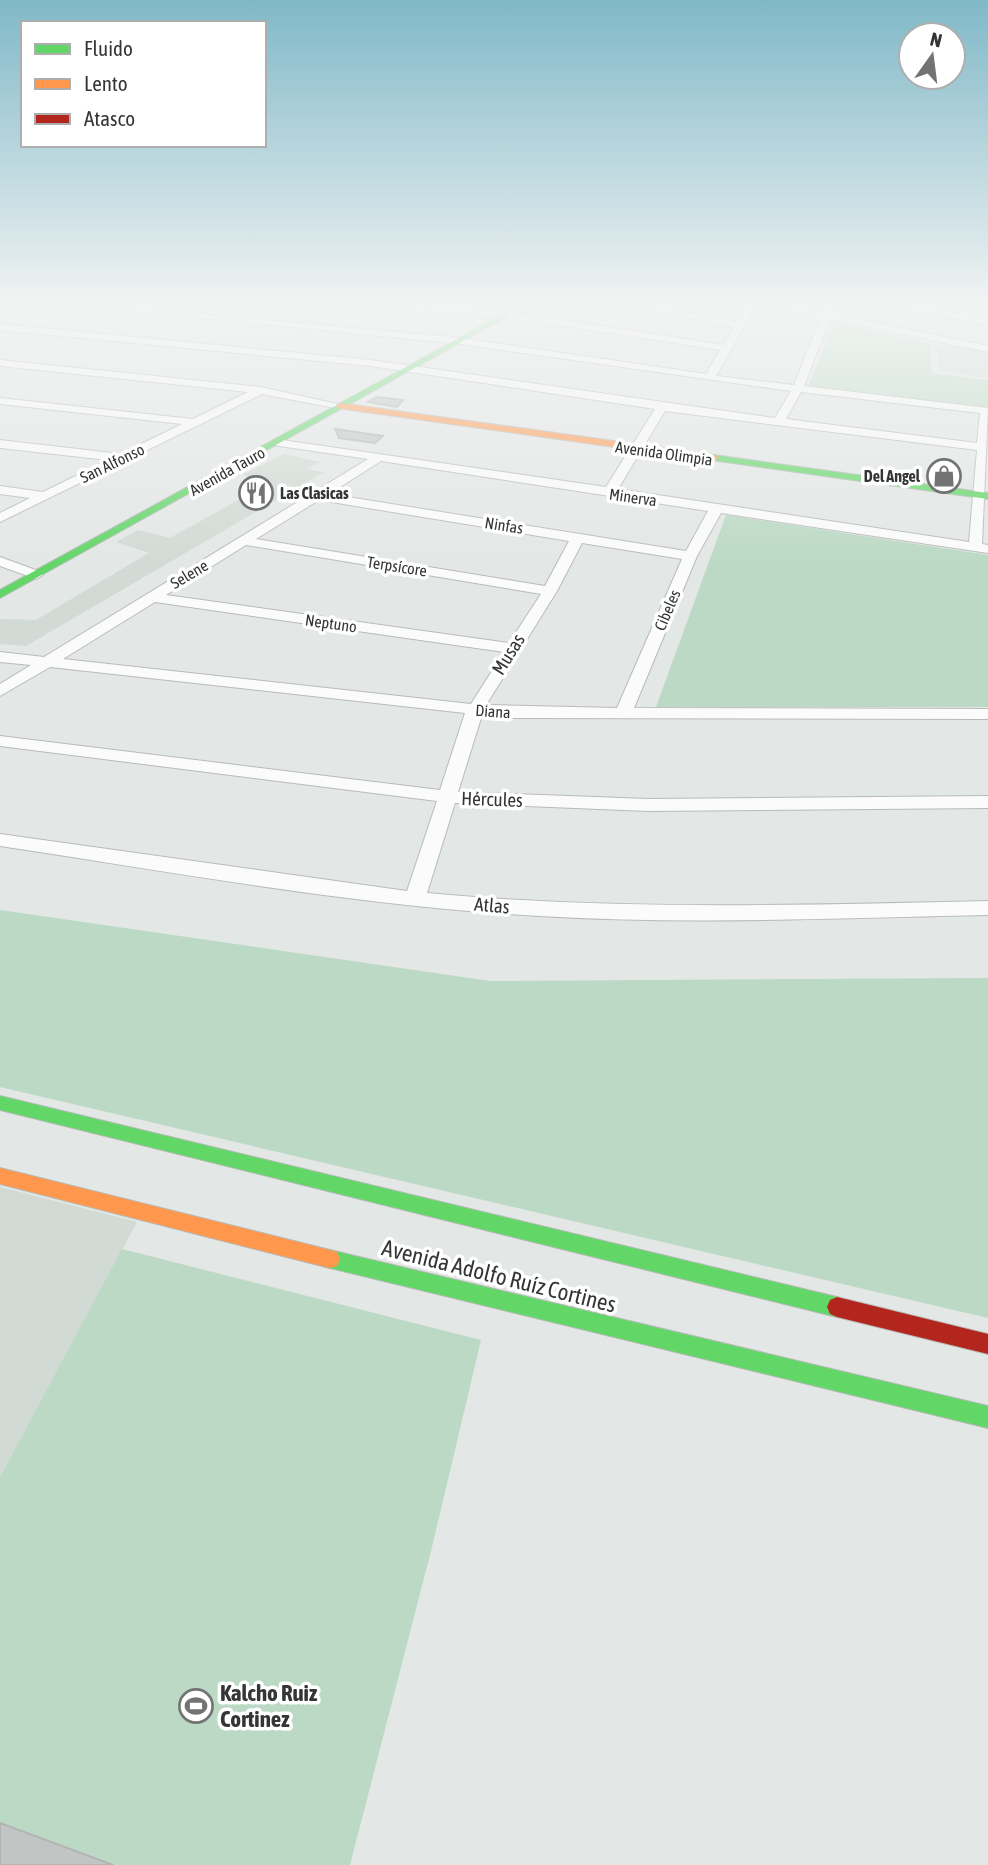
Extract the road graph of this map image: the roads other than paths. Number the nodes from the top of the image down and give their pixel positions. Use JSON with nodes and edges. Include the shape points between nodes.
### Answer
{"nodes":[{"id":1,"x":259,"y":391,"type":"edge"},
{"id":2,"x":266,"y":391,"type":"edge"},
{"id":3,"x":369,"y":391,"type":"edge"},
{"id":4,"x":557,"y":391,"type":"edge"},
{"id":5,"x":796,"y":391,"type":"edge"},
{"id":6,"x":823,"y":391,"type":"edge"},
{"id":7,"x":0,"y":401,"type":"edge"},
{"id":8,"x":340,"y":407,"type":"junction"},
{"id":9,"x":663,"y":407,"type":"junction"},
{"id":10,"x":987,"y":411,"type":"edge"},
{"id":11,"x":780,"y":420,"type":"junction"},
{"id":12,"x":193,"y":422,"type":"junction"},
{"id":13,"x":279,"y":442,"type":"junction"},
{"id":14,"x":0,"y":443,"type":"edge"},
{"id":15,"x":985,"y":448,"type":"edge"},
{"id":16,"x":638,"y":449,"type":"junction"},
{"id":17,"x":123,"y":458,"type":"junction"},
{"id":18,"x":378,"y":458,"type":"junction"},
{"id":19,"x":0,"y":490,"type":"edge"},
{"id":20,"x":609,"y":493,"type":"junction"},
{"id":21,"x":983,"y":495,"type":"edge"},
{"id":22,"x":43,"y":496,"type":"junction"},
{"id":23,"x":319,"y":496,"type":"junction"},
{"id":24,"x":716,"y":509,"type":"junction"},
{"id":25,"x":0,"y":518,"type":"edge"},
{"id":26,"x":578,"y":537,"type":"junction"},
{"id":27,"x":244,"y":541,"type":"junction"},
{"id":28,"x":981,"y":548,"type":"edge"},
{"id":29,"x":690,"y":556,"type":"junction"},
{"id":30,"x":0,"y":561,"type":"edge"},
{"id":31,"x":36,"y":575,"type":"junction"},
{"id":32,"x":550,"y":591,"type":"junction"},
{"id":33,"x":0,"y":595,"type":"edge"},
{"id":34,"x":150,"y":597,"type":"junction"},
{"id":35,"x":511,"y":648,"type":"junction"},
{"id":36,"x":0,"y":657,"type":"edge"},
{"id":37,"x":48,"y":663,"type":"junction"},
{"id":38,"x":0,"y":691,"type":"edge"},
{"id":39,"x":475,"y":710,"type":"junction"},
{"id":40,"x":623,"y":713,"type":"junction"},
{"id":41,"x":988,"y":714,"type":"edge"},
{"id":42,"x":0,"y":741,"type":"edge"},
{"id":43,"x":449,"y":797,"type":"junction"},
{"id":44,"x":988,"y":802,"type":"edge"},
{"id":45,"x":0,"y":841,"type":"edge"},
{"id":46,"x":415,"y":898,"type":"junction"},
{"id":47,"x":988,"y":908,"type":"edge"},
{"id":48,"x":0,"y":1103,"type":"edge"},
{"id":49,"x":0,"y":1175,"type":"edge"},
{"id":50,"x":988,"y":1344,"type":"edge"},
{"id":51,"x":988,"y":1417,"type":"edge"}],
"edges":[{"from":1,"to":12,"type":"street","name":"San Alfonso"},
{"from":2,"to":8,"type":"street"},
{"from":3,"to":8,"type":"street","name":"Avenida Tauro"},
{"from":4,"to":9,"type":"street"},
{"from":5,"to":11,"type":"street"},
{"from":6,"to":10,"type":"street"},
{"from":7,"to":12,"type":"street"},
{"from":8,"to":13,"type":"street","name":"Avenida Tauro"},
{"from":8,"to":16,"type":"street","name":"Avenida Olimpia"},
{"from":9,"to":11,"type":"street"},
{"from":9,"to":16,"type":"street"},
{"from":10,"to":15,"type":"street"},
{"from":11,"to":15,"type":"street"},
{"from":12,"to":17,"type":"street","name":"San Alfonso"},
{"from":13,"to":18,"type":"street","name":"Minerva"},
{"from":13,"to":31,"type":"street","name":"Avenida Tauro"},
{"from":14,"to":17,"type":"street"},
{"from":15,"to":21,"type":"street"},
{"from":16,"to":20,"type":"street"},
{"from":16,"to":21,"type":"street","name":"Avenida Olimpia"},
{"from":17,"to":22,"type":"street","name":"San Alfonso"},
{"from":18,"to":20,"type":"street","name":"Minerva"},
{"from":18,"to":23,"type":"street","name":"Selene"},
{"from":19,"to":22,"type":"street"},
{"from":20,"to":24,"type":"street","name":"Minerva"},
{"from":21,"to":28,"type":"street"},
{"from":22,"to":25,"type":"street","name":"San Alfonso"},
{"from":23,"to":26,"type":"street","name":"Ninfas"},
{"from":23,"to":27,"type":"street","name":"Selene"},
{"from":24,"to":28,"type":"street","name":"Minerva"},
{"from":24,"to":29,"type":"street","name":"Cibeles"},
{"from":26,"to":29,"type":"street","name":"Ninfas"},
{"from":26,"to":32,"type":"street","name":"Musas"},
{"from":27,"to":32,"type":"street","name":"Terpsícore"},
{"from":27,"to":34,"type":"street","name":"Selene"},
{"from":29,"to":40,"type":"street","name":"Cibeles"},
{"from":30,"to":31,"type":"street"},
{"from":31,"to":33,"type":"street","name":"Avenida Tauro"},
{"from":32,"to":35,"type":"street","name":"Musas"},
{"from":34,"to":35,"type":"street","name":"Neptuno"},
{"from":34,"to":37,"type":"street","name":"Selene"},
{"from":35,"to":39,"type":"street","name":"Musas"},
{"from":36,"to":37,"type":"street","name":"Diana"},
{"from":37,"to":38,"type":"street","name":"Selene"},
{"from":37,"to":39,"type":"street","name":"Diana"},
{"from":39,"to":40,"type":"street","name":"Diana"},
{"from":39,"to":43,"type":"street","name":"Musas"},
{"from":40,"to":41,"type":"street","name":"Diana"},
{"from":42,"to":43,"type":"street","name":"Hércules"},
{"from":43,"to":44,"type":"street","name":"Hércules","via":[[648,805]]},
{"from":43,"to":46,"type":"street","name":"Musas"},
{"from":45,"to":46,"type":"street","name":"Atlas"},
{"from":46,"to":47,"type":"street","name":"Atlas","via":[[599,912]]},
{"from":48,"to":50,"type":"street"},
{"from":49,"to":51,"type":"street","name":"Avenida Adolfo Ruíz Cortines"}]}
